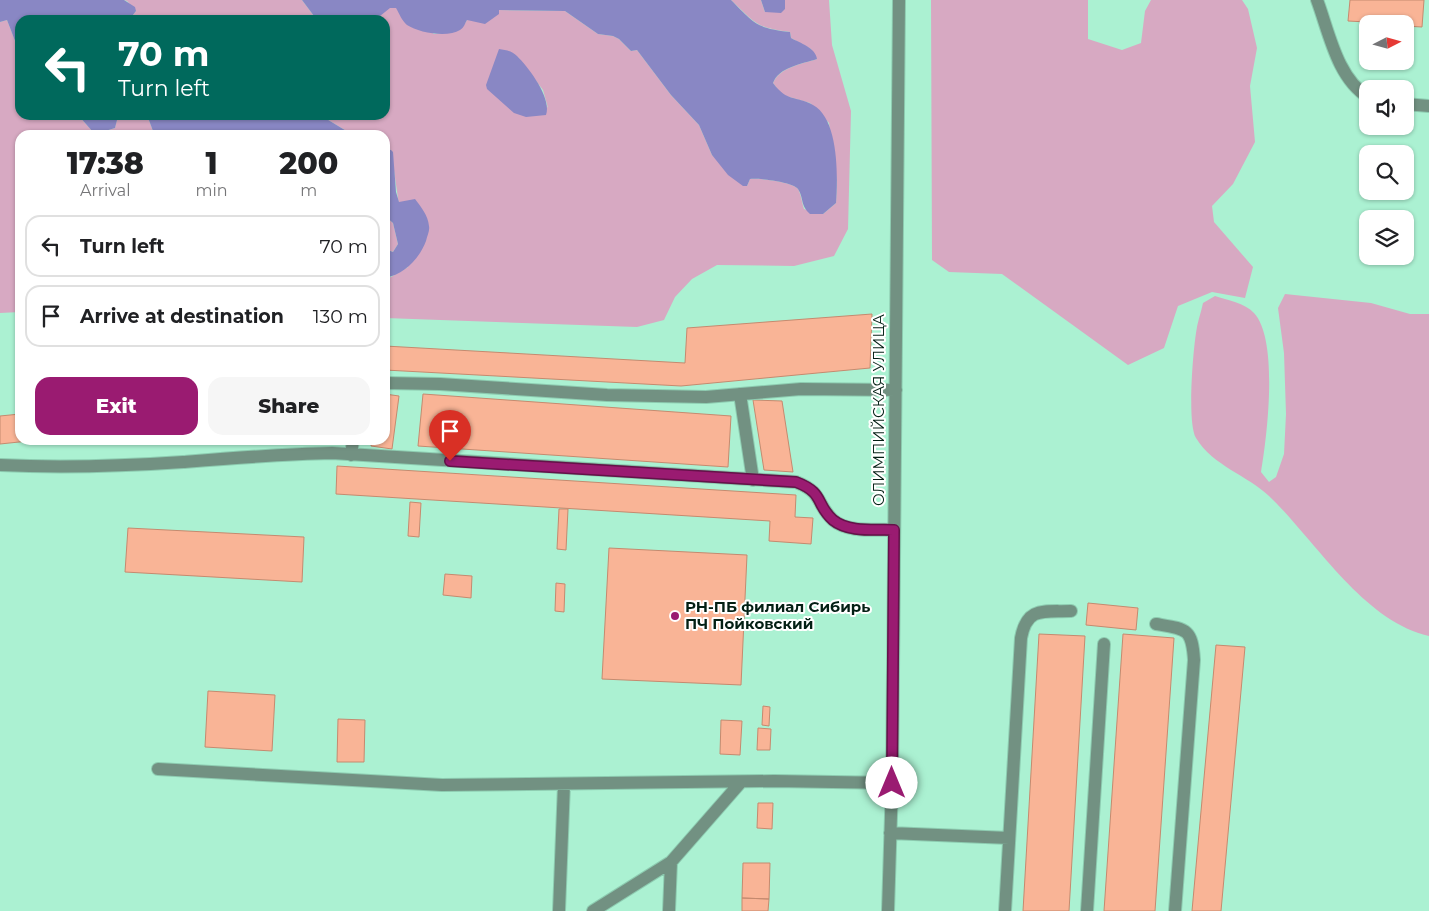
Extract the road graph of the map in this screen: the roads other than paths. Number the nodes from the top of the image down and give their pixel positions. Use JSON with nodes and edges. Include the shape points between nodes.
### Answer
{"nodes":[{"id":1,"x":899,"y":0,"type":"edge"},
{"id":2,"x":1317,"y":0,"type":"edge"},
{"id":3,"x":1359,"y":91,"type":"edge"},
{"id":4,"x":1414,"y":105,"type":"edge"},
{"id":5,"x":1429,"y":106,"type":"edge"},
{"id":6,"x":390,"y":383,"type":"edge"},
{"id":7,"x":896,"y":390,"type":"junction"},
{"id":8,"x":740,"y":394,"type":"junction"},
{"id":9,"x":352,"y":445,"type":"edge"},
{"id":10,"x":351,"y":455,"type":"junction"},
{"id":11,"x":0,"y":465,"type":"edge"},
{"id":12,"x":753,"y":480,"type":"junction"},
{"id":13,"x":894,"y":530,"type":"junction"},
{"id":14,"x":1071,"y":611,"type":"dead end"},
{"id":15,"x":1156,"y":624,"type":"dead end"},
{"id":16,"x":1104,"y":644,"type":"dead end"},
{"id":17,"x":158,"y":769,"type":"dead end"},
{"id":18,"x":741,"y":782,"type":"junction"},
{"id":19,"x":892,"y":783,"type":"junction"},
{"id":20,"x":564,"y":784,"type":"junction"},
{"id":21,"x":890,"y":833,"type":"junction"},
{"id":22,"x":1010,"y":838,"type":"junction"},
{"id":23,"x":671,"y":862,"type":"junction"},
{"id":24,"x":559,"y":911,"type":"edge"},
{"id":25,"x":593,"y":911,"type":"edge"},
{"id":26,"x":669,"y":911,"type":"edge"},
{"id":27,"x":888,"y":911,"type":"edge"},
{"id":28,"x":1005,"y":911,"type":"edge"},
{"id":29,"x":1087,"y":911,"type":"edge"},
{"id":30,"x":1175,"y":911,"type":"edge"}],
"edges":[{"from":1,"to":7,"type":"street","name":"ОЛИМПИЙСКАЯ УЛИЦА"},
{"from":2,"to":3,"type":"street","via":[[1343,72]]},
{"from":4,"to":5,"type":"street"},
{"from":6,"to":8,"type":"street","via":[[627,395],[706,397]]},
{"from":7,"to":8,"type":"street","via":[[801,389]]},
{"from":7,"to":13,"type":"street","name":"ОЛИМПИЙСКАЯ УЛИЦА"},
{"from":8,"to":12,"type":"street"},
{"from":9,"to":10,"type":"street"},
{"from":10,"to":11,"type":"street","via":[[288,454],[114,465]]},
{"from":10,"to":12,"type":"street"},
{"from":12,"to":13,"type":"street","via":[[796,482],[809,487],[826,512],[849,528]]},
{"from":13,"to":19,"type":"street","name":"ОЛИМПИЙСКАЯ УЛИЦА"},
{"from":14,"to":22,"type":"street","via":[[1041,612],[1030,616],[1024,626]]},
{"from":15,"to":30,"type":"street","via":[[1188,633],[1193,643]]},
{"from":16,"to":29,"type":"street"},
{"from":17,"to":20,"type":"street","via":[[442,786]]},
{"from":18,"to":19,"type":"street"},
{"from":18,"to":20,"type":"street"},
{"from":18,"to":23,"type":"street"},
{"from":19,"to":21,"type":"street","name":"ОЛИМПИЙСКАЯ УЛИЦА"},
{"from":20,"to":24,"type":"street"},
{"from":21,"to":22,"type":"street"},
{"from":21,"to":27,"type":"street","name":"ОЛИМПИЙСКАЯ УЛИЦА"},
{"from":22,"to":28,"type":"street"},
{"from":23,"to":25,"type":"street"},
{"from":23,"to":26,"type":"street"}]}
